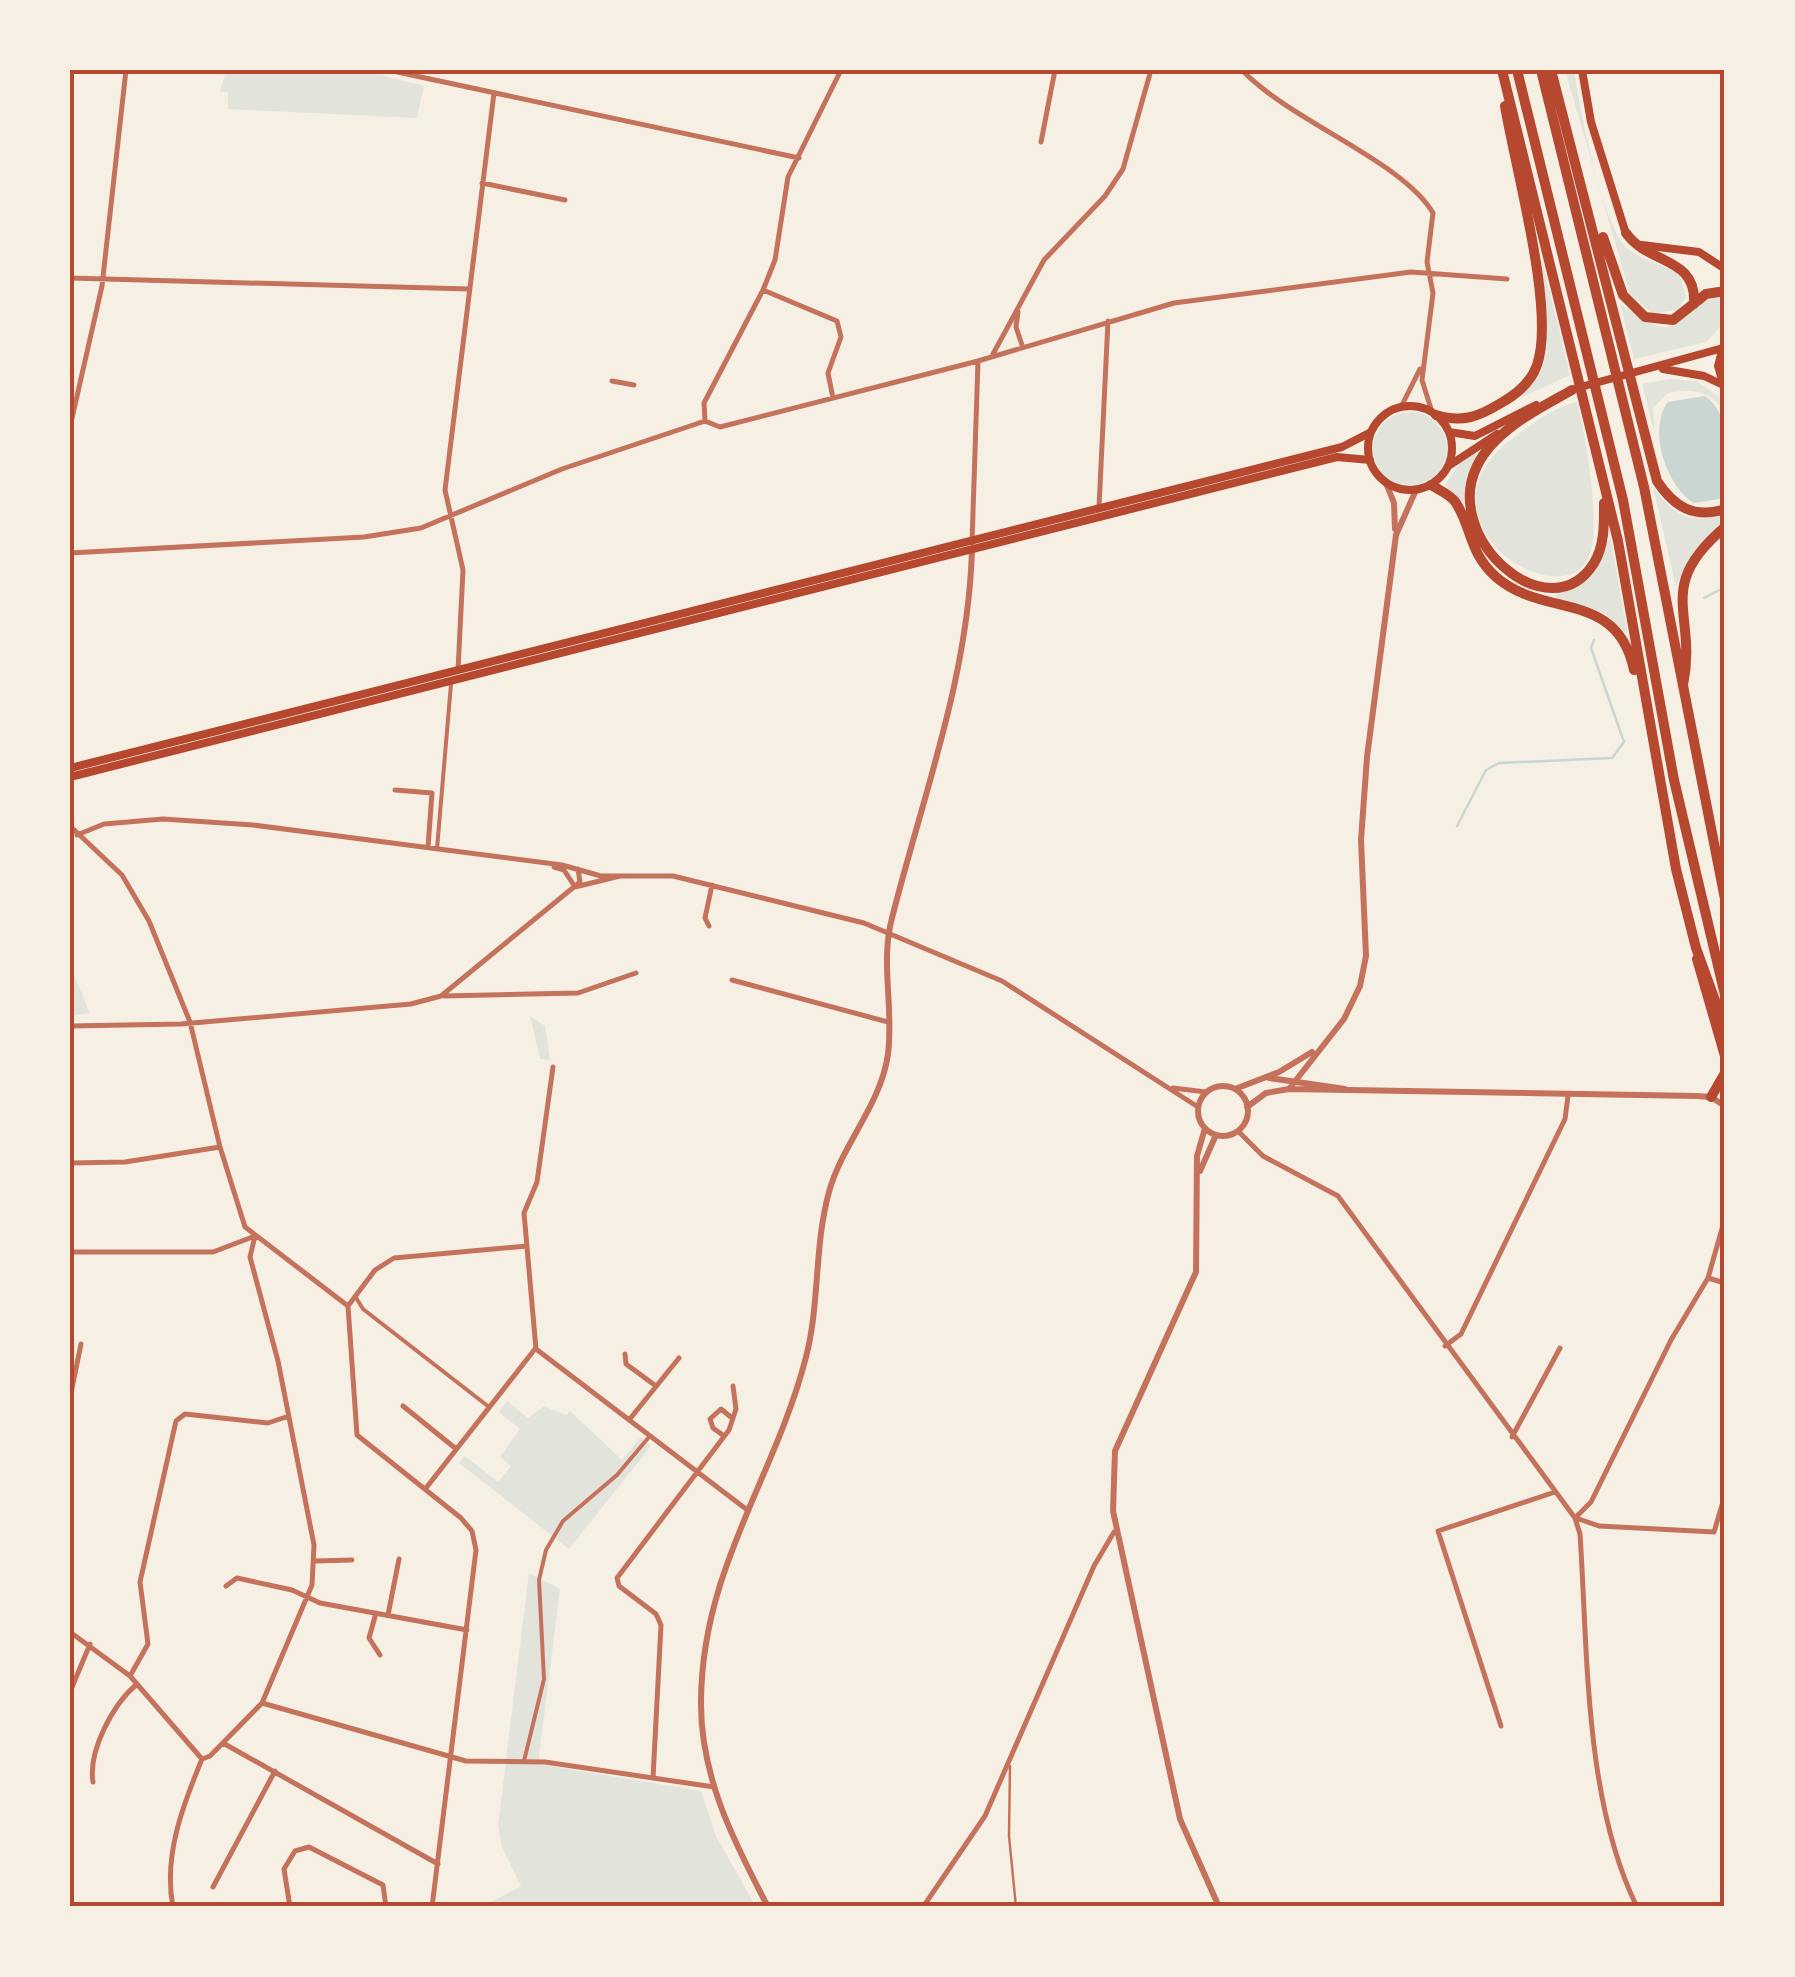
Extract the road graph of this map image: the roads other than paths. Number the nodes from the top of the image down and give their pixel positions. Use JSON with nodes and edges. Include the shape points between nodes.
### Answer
{"nodes":[{"id":1,"x":126,"y":70,"type":"edge"},
{"id":2,"x":388,"y":70,"type":"edge"},
{"id":3,"x":841,"y":70,"type":"edge"},
{"id":4,"x":1055,"y":70,"type":"edge"},
{"id":5,"x":1151,"y":70,"type":"edge"},
{"id":6,"x":1242,"y":70,"type":"edge"},
{"id":7,"x":1501,"y":70,"type":"edge"},
{"id":8,"x":1516,"y":70,"type":"edge"},
{"id":9,"x":1540,"y":70,"type":"edge"},
{"id":10,"x":1551,"y":70,"type":"edge"},
{"id":11,"x":1582,"y":70,"type":"edge"},
{"id":12,"x":494,"y":93,"type":"junction"},
{"id":13,"x":1041,"y":142,"type":"dead end"},
{"id":14,"x":1576,"y":156,"type":"junction"},
{"id":15,"x":798,"y":158,"type":"junction"},
{"id":16,"x":482,"y":183,"type":"junction"},
{"id":17,"x":565,"y":200,"type":"dead end"},
{"id":18,"x":1626,"y":234,"type":"junction"},
{"id":19,"x":1723,"y":264,"type":"edge"},
{"id":20,"x":1430,"y":271,"type":"junction"},
{"id":21,"x":70,"y":278,"type":"edge"},
{"id":22,"x":104,"y":278,"type":"junction"},
{"id":23,"x":1507,"y":279,"type":"dead end"},
{"id":24,"x":468,"y":289,"type":"junction"},
{"id":25,"x":763,"y":290,"type":"junction"},
{"id":26,"x":1725,"y":291,"type":"edge"},
{"id":27,"x":1694,"y":304,"type":"junction"},
{"id":28,"x":1018,"y":308,"type":"junction"},
{"id":29,"x":1108,"y":321,"type":"junction"},
{"id":30,"x":1022,"y":346,"type":"junction"},
{"id":31,"x":1724,"y":346,"type":"edge"},
{"id":32,"x":992,"y":357,"type":"junction"},
{"id":33,"x":1423,"y":357,"type":"junction"},
{"id":34,"x":978,"y":361,"type":"junction"},
{"id":35,"x":1659,"y":369,"type":"junction"},
{"id":36,"x":612,"y":381,"type":"dead end"},
{"id":37,"x":634,"y":385,"type":"dead end"},
{"id":38,"x":1723,"y":387,"type":"edge"},
{"id":39,"x":1572,"y":390,"type":"junction"},
{"id":40,"x":833,"y":398,"type":"junction"},
{"id":41,"x":1401,"y":407,"type":"junction"},
{"id":42,"x":1532,"y":407,"type":"junction"},
{"id":43,"x":1434,"y":413,"type":"junction"},
{"id":44,"x":704,"y":420,"type":"junction"},
{"id":45,"x":70,"y":427,"type":"edge"},
{"id":46,"x":1371,"y":432,"type":"junction"},
{"id":47,"x":1449,"y":432,"type":"junction"},
{"id":48,"x":1370,"y":460,"type":"junction"},
{"id":49,"x":1449,"y":465,"type":"junction"},
{"id":50,"x":1386,"y":483,"type":"junction"},
{"id":51,"x":1431,"y":485,"type":"junction"},
{"id":52,"x":1416,"y":490,"type":"junction"},
{"id":53,"x":1604,"y":492,"type":"junction"},
{"id":54,"x":1099,"y":507,"type":"junction"},
{"id":55,"x":1725,"y":508,"type":"edge"},
{"id":56,"x":452,"y":514,"type":"junction"},
{"id":57,"x":1725,"y":528,"type":"edge"},
{"id":58,"x":1396,"y":535,"type":"junction"},
{"id":59,"x":972,"y":546,"type":"junction"},
{"id":60,"x":70,"y":553,"type":"edge"},
{"id":61,"x":458,"y":668,"type":"junction"},
{"id":62,"x":454,"y":680,"type":"junction"},
{"id":63,"x":1641,"y":688,"type":"junction"},
{"id":64,"x":1682,"y":690,"type":"junction"},
{"id":65,"x":70,"y":768,"type":"edge"},
{"id":66,"x":70,"y":778,"type":"edge"},
{"id":67,"x":395,"y":790,"type":"dead end"},
{"id":68,"x":72,"y":831,"type":"edge"},
{"id":69,"x":428,"y":848,"type":"junction"},
{"id":70,"x":437,"y":848,"type":"junction"},
{"id":71,"x":551,"y":866,"type":"junction"},
{"id":72,"x":578,"y":869,"type":"junction"},
{"id":73,"x":624,"y":874,"type":"junction"},
{"id":74,"x":712,"y":885,"type":"junction"},
{"id":75,"x":575,"y":888,"type":"junction"},
{"id":76,"x":1725,"y":899,"type":"edge"},
{"id":77,"x":709,"y":926,"type":"dead end"},
{"id":78,"x":888,"y":933,"type":"junction"},
{"id":79,"x":1696,"y":948,"type":"junction"},
{"id":80,"x":636,"y":973,"type":"dead end"},
{"id":81,"x":732,"y":980,"type":"dead end"},
{"id":82,"x":1725,"y":995,"type":"edge"},
{"id":83,"x":441,"y":996,"type":"junction"},
{"id":84,"x":190,"y":1022,"type":"junction"},
{"id":85,"x":889,"y":1022,"type":"junction"},
{"id":86,"x":70,"y":1026,"type":"edge"},
{"id":87,"x":1725,"y":1028,"type":"edge"},
{"id":88,"x":1321,"y":1047,"type":"junction"},
{"id":89,"x":1725,"y":1056,"type":"edge"},
{"id":90,"x":553,"y":1067,"type":"dead end"},
{"id":91,"x":1725,"y":1073,"type":"edge"},
{"id":92,"x":1267,"y":1078,"type":"junction"},
{"id":93,"x":1156,"y":1081,"type":"junction"},
{"id":94,"x":1291,"y":1085,"type":"junction"},
{"id":95,"x":1235,"y":1089,"type":"junction"},
{"id":96,"x":1206,"y":1092,"type":"junction"},
{"id":97,"x":1568,"y":1096,"type":"junction"},
{"id":98,"x":1711,"y":1097,"type":"junction"},
{"id":99,"x":1725,"y":1106,"type":"edge"},
{"id":100,"x":1248,"y":1107,"type":"junction"},
{"id":101,"x":1198,"y":1108,"type":"junction"},
{"id":102,"x":1204,"y":1128,"type":"junction"},
{"id":103,"x":1238,"y":1131,"type":"junction"},
{"id":104,"x":1216,"y":1135,"type":"junction"},
{"id":105,"x":220,"y":1147,"type":"junction"},
{"id":106,"x":70,"y":1163,"type":"edge"},
{"id":107,"x":1199,"y":1177,"type":"junction"},
{"id":108,"x":1725,"y":1218,"type":"edge"},
{"id":109,"x":255,"y":1236,"type":"junction"},
{"id":110,"x":527,"y":1246,"type":"junction"},
{"id":111,"x":71,"y":1252,"type":"edge"},
{"id":112,"x":1708,"y":1278,"type":"junction"},
{"id":113,"x":1725,"y":1283,"type":"edge"},
{"id":114,"x":355,"y":1296,"type":"junction"},
{"id":115,"x":348,"y":1306,"type":"junction"},
{"id":116,"x":81,"y":1344,"type":"dead end"},
{"id":117,"x":1445,"y":1346,"type":"junction"},
{"id":118,"x":536,"y":1348,"type":"junction"},
{"id":119,"x":1560,"y":1348,"type":"dead end"},
{"id":120,"x":625,"y":1354,"type":"dead end"},
{"id":121,"x":679,"y":1358,"type":"dead end"},
{"id":122,"x":656,"y":1386,"type":"junction"},
{"id":123,"x":733,"y":1386,"type":"dead end"},
{"id":124,"x":70,"y":1398,"type":"edge"},
{"id":125,"x":403,"y":1406,"type":"dead end"},
{"id":126,"x":490,"y":1407,"type":"junction"},
{"id":127,"x":289,"y":1416,"type":"junction"},
{"id":128,"x":732,"y":1418,"type":"junction"},
{"id":129,"x":628,"y":1420,"type":"junction"},
{"id":130,"x":649,"y":1436,"type":"junction"},
{"id":131,"x":724,"y":1436,"type":"junction"},
{"id":132,"x":1512,"y":1436,"type":"junction"},
{"id":133,"x":456,"y":1449,"type":"junction"},
{"id":134,"x":695,"y":1472,"type":"junction"},
{"id":135,"x":426,"y":1488,"type":"junction"},
{"id":136,"x":1555,"y":1492,"type":"junction"},
{"id":137,"x":1725,"y":1496,"type":"edge"},
{"id":138,"x":746,"y":1509,"type":"junction"},
{"id":139,"x":1575,"y":1518,"type":"junction"},
{"id":140,"x":1114,"y":1532,"type":"junction"},
{"id":141,"x":352,"y":1560,"type":"dead end"},
{"id":142,"x":399,"y":1560,"type":"dead end"},
{"id":143,"x":316,"y":1561,"type":"junction"},
{"id":144,"x":226,"y":1586,"type":"dead end"},
{"id":145,"x":307,"y":1597,"type":"junction"},
{"id":146,"x":376,"y":1613,"type":"junction"},
{"id":147,"x":388,"y":1615,"type":"junction"},
{"id":148,"x":467,"y":1630,"type":"junction"},
{"id":149,"x":70,"y":1632,"type":"edge"},
{"id":150,"x":90,"y":1644,"type":"junction"},
{"id":151,"x":380,"y":1655,"type":"dead end"},
{"id":152,"x":130,"y":1676,"type":"junction"},
{"id":153,"x":138,"y":1684,"type":"junction"},
{"id":154,"x":70,"y":1692,"type":"edge"},
{"id":155,"x":262,"y":1703,"type":"junction"},
{"id":156,"x":1501,"y":1726,"type":"dead end"},
{"id":157,"x":224,"y":1743,"type":"junction"},
{"id":158,"x":202,"y":1758,"type":"junction"},
{"id":159,"x":451,"y":1758,"type":"junction"},
{"id":160,"x":524,"y":1761,"type":"junction"},
{"id":161,"x":1010,"y":1765,"type":"junction"},
{"id":162,"x":275,"y":1771,"type":"junction"},
{"id":163,"x":653,"y":1778,"type":"junction"},
{"id":164,"x":94,"y":1782,"type":"dead end"},
{"id":165,"x":714,"y":1787,"type":"junction"},
{"id":166,"x":438,"y":1864,"type":"junction"},
{"id":167,"x":213,"y":1886,"type":"dead end"},
{"id":168,"x":924,"y":1906,"type":"edge"},
{"id":169,"x":172,"y":1907,"type":"edge"},
{"id":170,"x":290,"y":1907,"type":"edge"},
{"id":171,"x":386,"y":1907,"type":"edge"},
{"id":172,"x":432,"y":1907,"type":"edge"},
{"id":173,"x":768,"y":1907,"type":"edge"},
{"id":174,"x":936,"y":1907,"type":"edge"},
{"id":175,"x":1016,"y":1907,"type":"edge"},
{"id":176,"x":1219,"y":1907,"type":"edge"},
{"id":177,"x":1637,"y":1907,"type":"edge"}],
"edges":[{"from":1,"to":22,"type":"street"},
{"from":2,"to":12,"type":"street"},
{"from":3,"to":15,"type":"street"},
{"from":4,"to":13,"type":"street"},
{"from":5,"to":28,"type":"street","via":[[1123,170],[1044,260]]},
{"from":6,"to":20,"type":"street","via":[[1417,191],[1435,222]]},
{"from":7,"to":43,"type":"highway","via":[[1532,249],[1540,354],[1522,389],[1483,414],[1461,420]]},
{"from":7,"to":53,"type":"highway"},
{"from":8,"to":82,"type":"highway","via":[[1623,500],[1674,780]]},
{"from":9,"to":64,"type":"highway","via":[[1644,486]]},
{"from":10,"to":14,"type":"highway"},
{"from":11,"to":18,"type":"main road"},
{"from":12,"to":15,"type":"street"},
{"from":12,"to":16,"type":"street"},
{"from":14,"to":27,"type":"highway","via":[[1628,304],[1663,322]]},
{"from":14,"to":55,"type":"highway","via":[[1658,481],[1686,510]]},
{"from":15,"to":25,"type":"street","via":[[783,193],[776,260]]},
{"from":16,"to":17,"type":"street"},
{"from":16,"to":24,"type":"street"},
{"from":18,"to":19,"type":"main road","via":[[1643,246],[1700,252]]},
{"from":18,"to":27,"type":"highway","via":[[1646,254],[1686,271]]},
{"from":20,"to":23,"type":"street"},
{"from":20,"to":29,"type":"street","via":[[1174,303]]},
{"from":20,"to":33,"type":"street"},
{"from":21,"to":22,"type":"street"},
{"from":22,"to":24,"type":"street"},
{"from":22,"to":45,"type":"street"},
{"from":24,"to":56,"type":"street","via":[[445,490]]},
{"from":25,"to":40,"type":"street","via":[[837,321],[841,337],[828,373]]},
{"from":25,"to":44,"type":"street","via":[[704,403]]},
{"from":26,"to":27,"type":"highway"},
{"from":28,"to":30,"type":"street"},
{"from":28,"to":32,"type":"street"},
{"from":29,"to":30,"type":"street"},
{"from":29,"to":54,"type":"street"},
{"from":30,"to":32,"type":"street"},
{"from":31,"to":35,"type":"main road"},
{"from":31,"to":38,"type":"main road","via":[[1718,366]]},
{"from":32,"to":34,"type":"street"},
{"from":33,"to":41,"type":"street"},
{"from":33,"to":43,"type":"street","via":[[1423,394]]},
{"from":34,"to":40,"type":"street"},
{"from":34,"to":59,"type":"street"},
{"from":35,"to":38,"type":"main road","via":[[1704,376]]},
{"from":35,"to":39,"type":"main road"},
{"from":36,"to":37,"type":"street"},
{"from":39,"to":42,"type":"main road"},
{"from":39,"to":53,"type":"highway","via":[[1501,436],[1477,464],[1472,518],[1489,555],[1506,570],[1520,580],[1557,586],[1594,563]]},
{"from":40,"to":44,"type":"street","via":[[720,427]]},
{"from":41,"to":43,"type":"main road"},
{"from":41,"to":46,"type":"main road"},
{"from":42,"to":47,"type":"main road","via":[[1475,436]]},
{"from":42,"to":49,"type":"main road"},
{"from":43,"to":47,"type":"main road"},
{"from":44,"to":56,"type":"street"},
{"from":46,"to":48,"type":"main road"},
{"from":46,"to":54,"type":"main road","via":[[1342,447]]},
{"from":47,"to":49,"type":"main road"},
{"from":48,"to":50,"type":"main road"},
{"from":48,"to":59,"type":"main road","via":[[1337,457]]},
{"from":49,"to":51,"type":"main road"},
{"from":50,"to":52,"type":"main road"},
{"from":50,"to":58,"type":"street"},
{"from":51,"to":52,"type":"main road"},
{"from":51,"to":63,"type":"highway","via":[[1457,504],[1468,539],[1496,577],[1530,596],[1589,612],[1618,632]]},
{"from":52,"to":58,"type":"street"},
{"from":53,"to":63,"type":"highway"},
{"from":54,"to":59,"type":"main road"},
{"from":56,"to":60,"type":"street","via":[[421,528],[364,538]]},
{"from":56,"to":61,"type":"street","via":[[464,595]]},
{"from":57,"to":64,"type":"highway","via":[[1692,561],[1683,583]]},
{"from":58,"to":88,"type":"street","via":[[1363,798],[1366,956],[1351,1005]]},
{"from":59,"to":61,"type":"main road"},
{"from":59,"to":62,"type":"main road"},
{"from":59,"to":78,"type":"street","via":[[952,712]]},
{"from":61,"to":62,"type":"street"},
{"from":61,"to":65,"type":"main road"},
{"from":62,"to":66,"type":"main road"},
{"from":62,"to":70,"type":"street"},
{"from":63,"to":79,"type":"highway"},
{"from":64,"to":76,"type":"highway"},
{"from":67,"to":69,"type":"street","via":[[432,793]]},
{"from":68,"to":69,"type":"street","via":[[163,819]]},
{"from":68,"to":84,"type":"street","via":[[122,875]]},
{"from":69,"to":70,"type":"street"},
{"from":70,"to":71,"type":"street"},
{"from":71,"to":72,"type":"street"},
{"from":71,"to":75,"type":"street","via":[[564,870]]},
{"from":72,"to":73,"type":"street"},
{"from":72,"to":75,"type":"street"},
{"from":73,"to":74,"type":"street"},
{"from":73,"to":75,"type":"street"},
{"from":74,"to":77,"type":"street"},
{"from":74,"to":78,"type":"street"},
{"from":75,"to":83,"type":"street"},
{"from":78,"to":85,"type":"street"},
{"from":78,"to":93,"type":"street","via":[[1002,981]]},
{"from":79,"to":87,"type":"highway"},
{"from":79,"to":89,"type":"highway"},
{"from":80,"to":83,"type":"street","via":[[578,993]]},
{"from":81,"to":85,"type":"street"},
{"from":83,"to":84,"type":"street"},
{"from":84,"to":86,"type":"street"},
{"from":84,"to":105,"type":"street"},
{"from":85,"to":138,"type":"street","via":[[885,1070],[833,1180],[821,1222],[806,1356]]},
{"from":88,"to":92,"type":"street"},
{"from":88,"to":94,"type":"street"},
{"from":90,"to":110,"type":"street","via":[[537,1182],[524,1213]]},
{"from":91,"to":98,"type":"highway"},
{"from":92,"to":94,"type":"street"},
{"from":92,"to":95,"type":"street"},
{"from":93,"to":96,"type":"street"},
{"from":93,"to":101,"type":"street"},
{"from":94,"to":97,"type":"street"},
{"from":94,"to":100,"type":"street"},
{"from":95,"to":96,"type":"street"},
{"from":95,"to":100,"type":"street"},
{"from":96,"to":101,"type":"street"},
{"from":97,"to":98,"type":"street"},
{"from":97,"to":117,"type":"street","via":[[1565,1120],[1461,1334]]},
{"from":98,"to":99,"type":"street"},
{"from":100,"to":103,"type":"street"},
{"from":101,"to":102,"type":"street"},
{"from":102,"to":104,"type":"street"},
{"from":102,"to":107,"type":"street"},
{"from":103,"to":104,"type":"street"},
{"from":103,"to":117,"type":"street","via":[[1263,1156],[1338,1196]]},
{"from":104,"to":107,"type":"street"},
{"from":105,"to":106,"type":"street"},
{"from":105,"to":109,"type":"street","via":[[238,1214]]},
{"from":107,"to":140,"type":"street","via":[[1196,1272],[1116,1452]]},
{"from":108,"to":112,"type":"street"},
{"from":109,"to":111,"type":"street","via":[[213,1252]]},
{"from":109,"to":115,"type":"street"},
{"from":109,"to":127,"type":"street","via":[[250,1257]]},
{"from":110,"to":114,"type":"street","via":[[394,1258],[374,1270]]},
{"from":110,"to":118,"type":"street"},
{"from":112,"to":113,"type":"street"},
{"from":112,"to":139,"type":"street","via":[[1590,1502]]},
{"from":114,"to":115,"type":"street"},
{"from":114,"to":126,"type":"street"},
{"from":115,"to":135,"type":"street","via":[[357,1435]]},
{"from":116,"to":124,"type":"street"},
{"from":117,"to":132,"type":"street"},
{"from":118,"to":126,"type":"street"},
{"from":118,"to":129,"type":"street"},
{"from":119,"to":132,"type":"street"},
{"from":120,"to":122,"type":"street","via":[[626,1364]]},
{"from":121,"to":122,"type":"street"},
{"from":122,"to":129,"type":"street"},
{"from":123,"to":128,"type":"street"},
{"from":125,"to":133,"type":"street"},
{"from":126,"to":133,"type":"street"},
{"from":127,"to":143,"type":"street"},
{"from":127,"to":152,"type":"street","via":[[268,1424],[184,1414],[176,1421],[140,1582],[148,1644]]},
{"from":128,"to":131,"type":"street"},
{"from":128,"to":131,"type":"street","via":[[720,1409],[710,1419]]},
{"from":129,"to":130,"type":"street"},
{"from":130,"to":134,"type":"street"},
{"from":130,"to":160,"type":"street","via":[[617,1476],[563,1521],[546,1550],[539,1580],[544,1679]]},
{"from":131,"to":134,"type":"street"},
{"from":132,"to":136,"type":"street"},
{"from":133,"to":135,"type":"street"},
{"from":134,"to":138,"type":"street"},
{"from":134,"to":163,"type":"street","via":[[617,1578],[661,1625]]},
{"from":135,"to":148,"type":"street","via":[[472,1531]]},
{"from":136,"to":139,"type":"street"},
{"from":136,"to":156,"type":"street","via":[[1438,1531]]},
{"from":137,"to":139,"type":"street","via":[[1714,1532],[1599,1526]]},
{"from":138,"to":165,"type":"street","via":[[718,1581],[703,1671],[702,1741]]},
{"from":139,"to":177,"type":"street","via":[[1595,1737],[1615,1864]]},
{"from":140,"to":161,"type":"street"},
{"from":140,"to":176,"type":"street","via":[[1180,1819]]},
{"from":141,"to":143,"type":"street"},
{"from":142,"to":147,"type":"street"},
{"from":143,"to":145,"type":"street"},
{"from":144,"to":145,"type":"street","via":[[237,1578]]},
{"from":145,"to":146,"type":"street"},
{"from":145,"to":155,"type":"street"},
{"from":146,"to":147,"type":"street"},
{"from":146,"to":151,"type":"street","via":[[369,1638]]},
{"from":147,"to":148,"type":"street"},
{"from":148,"to":159,"type":"street"},
{"from":149,"to":150,"type":"street"},
{"from":150,"to":152,"type":"street"},
{"from":150,"to":154,"type":"street"},
{"from":152,"to":153,"type":"street"},
{"from":153,"to":158,"type":"street"},
{"from":153,"to":164,"type":"street","via":[[120,1699],[91,1768]]},
{"from":155,"to":157,"type":"street"},
{"from":155,"to":159,"type":"street"},
{"from":157,"to":158,"type":"street"},
{"from":157,"to":162,"type":"street"},
{"from":158,"to":169,"type":"street","via":[[172,1851]]},
{"from":159,"to":160,"type":"street"},
{"from":159,"to":166,"type":"street"},
{"from":160,"to":163,"type":"street"},
{"from":161,"to":168,"type":"street","via":[[985,1816]]},
{"from":161,"to":175,"type":"lane"},
{"from":162,"to":166,"type":"street"},
{"from":162,"to":167,"type":"street"},
{"from":163,"to":165,"type":"street"},
{"from":165,"to":173,"type":"street"},
{"from":166,"to":172,"type":"street"},
{"from":168,"to":174,"type":"lane"},
{"from":170,"to":171,"type":"street","via":[[284,1870],[295,1851],[309,1847],[383,1885]]}]}
